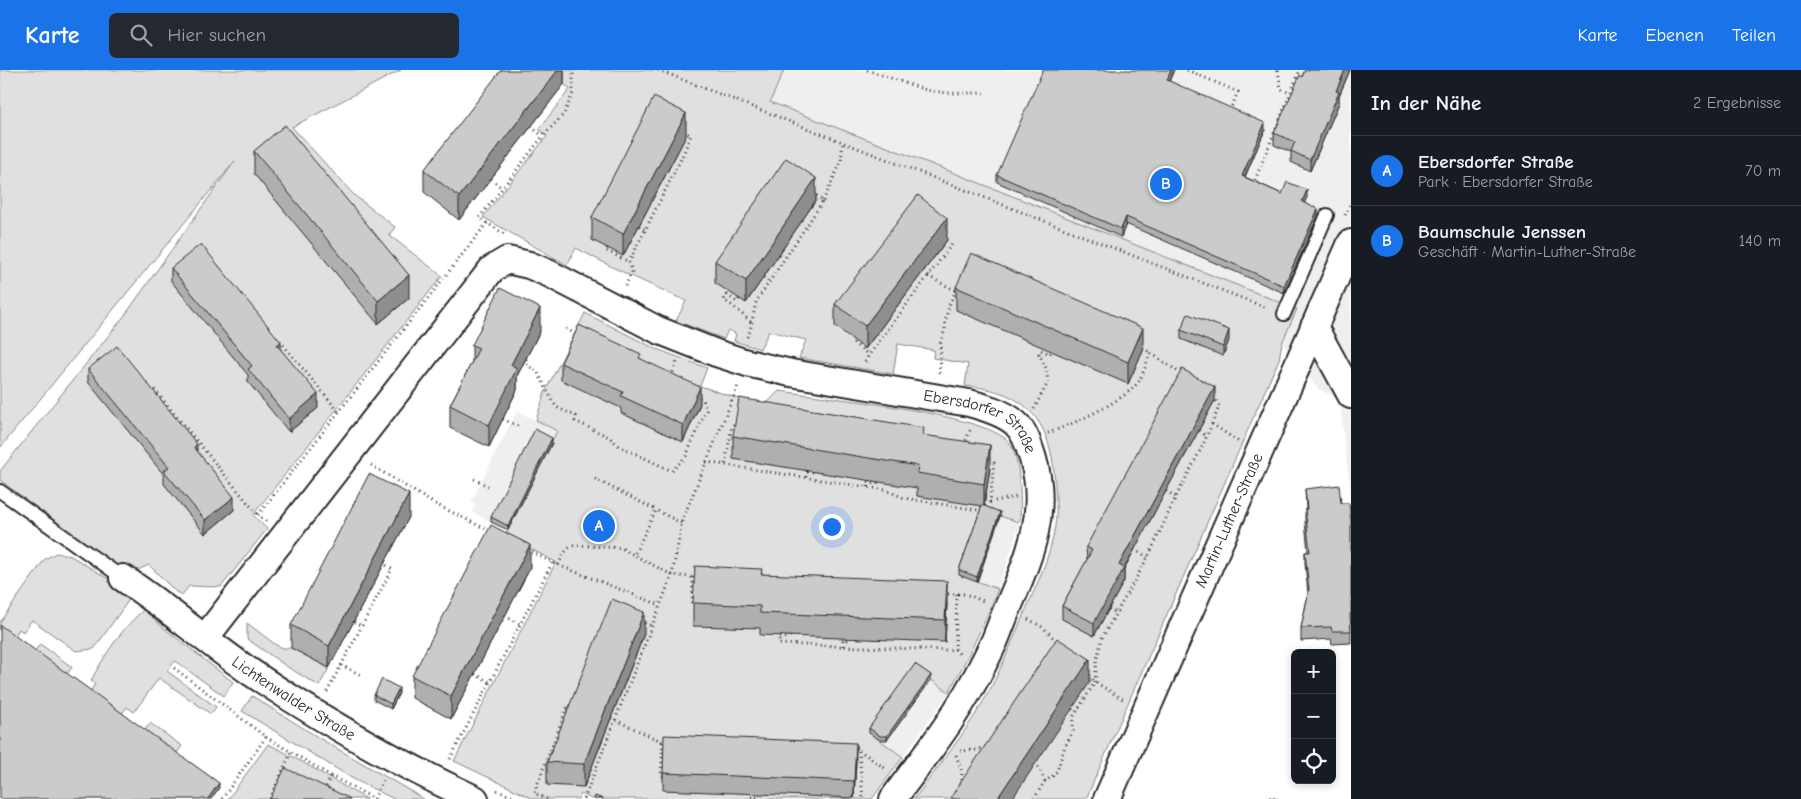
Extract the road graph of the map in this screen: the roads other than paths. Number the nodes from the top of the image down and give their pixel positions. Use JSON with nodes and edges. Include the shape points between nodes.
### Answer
{"nodes":[{"id":1,"x":1326,"y":215,"type":"dead end"},
{"id":2,"x":1351,"y":243,"type":"edge"},
{"id":3,"x":1284,"y":314,"type":"road end"},
{"id":4,"x":1314,"y":327,"type":"junction"},
{"id":5,"x":1351,"y":396,"type":"edge"},
{"id":6,"x":0,"y":492,"type":"edge"},
{"id":7,"x":123,"y":578,"type":"joint"},
{"id":8,"x":205,"y":638,"type":"junction"},
{"id":9,"x":899,"y":791,"type":"edge"},
{"id":10,"x":475,"y":799,"type":"edge"},
{"id":11,"x":1107,"y":799,"type":"edge"}],
"edges":[{"from":1,"to":3,"type":"lane"},
{"from":2,"to":4,"type":"street","name":"Martin-Luther-Straße"},
{"from":4,"to":5,"type":"street"},
{"from":4,"to":11,"type":"street","name":"Martin-Luther-Straße"},
{"from":6,"to":7,"type":"lane"},
{"from":7,"to":8,"type":"street","name":"Lichtenwalder Straße"},
{"from":8,"to":9,"type":"street","name":"Ebersdorfer Straße","via":[[492,269],[507,260],[543,271],[658,330],[740,360],[791,373],[980,406],[1013,421],[1023,434],[1035,466],[1039,495],[1038,521],[1029,557],[978,675],[957,712]]},
{"from":8,"to":10,"type":"street","name":"Lichtenwalder Straße","via":[[252,673],[347,732]]}]}
